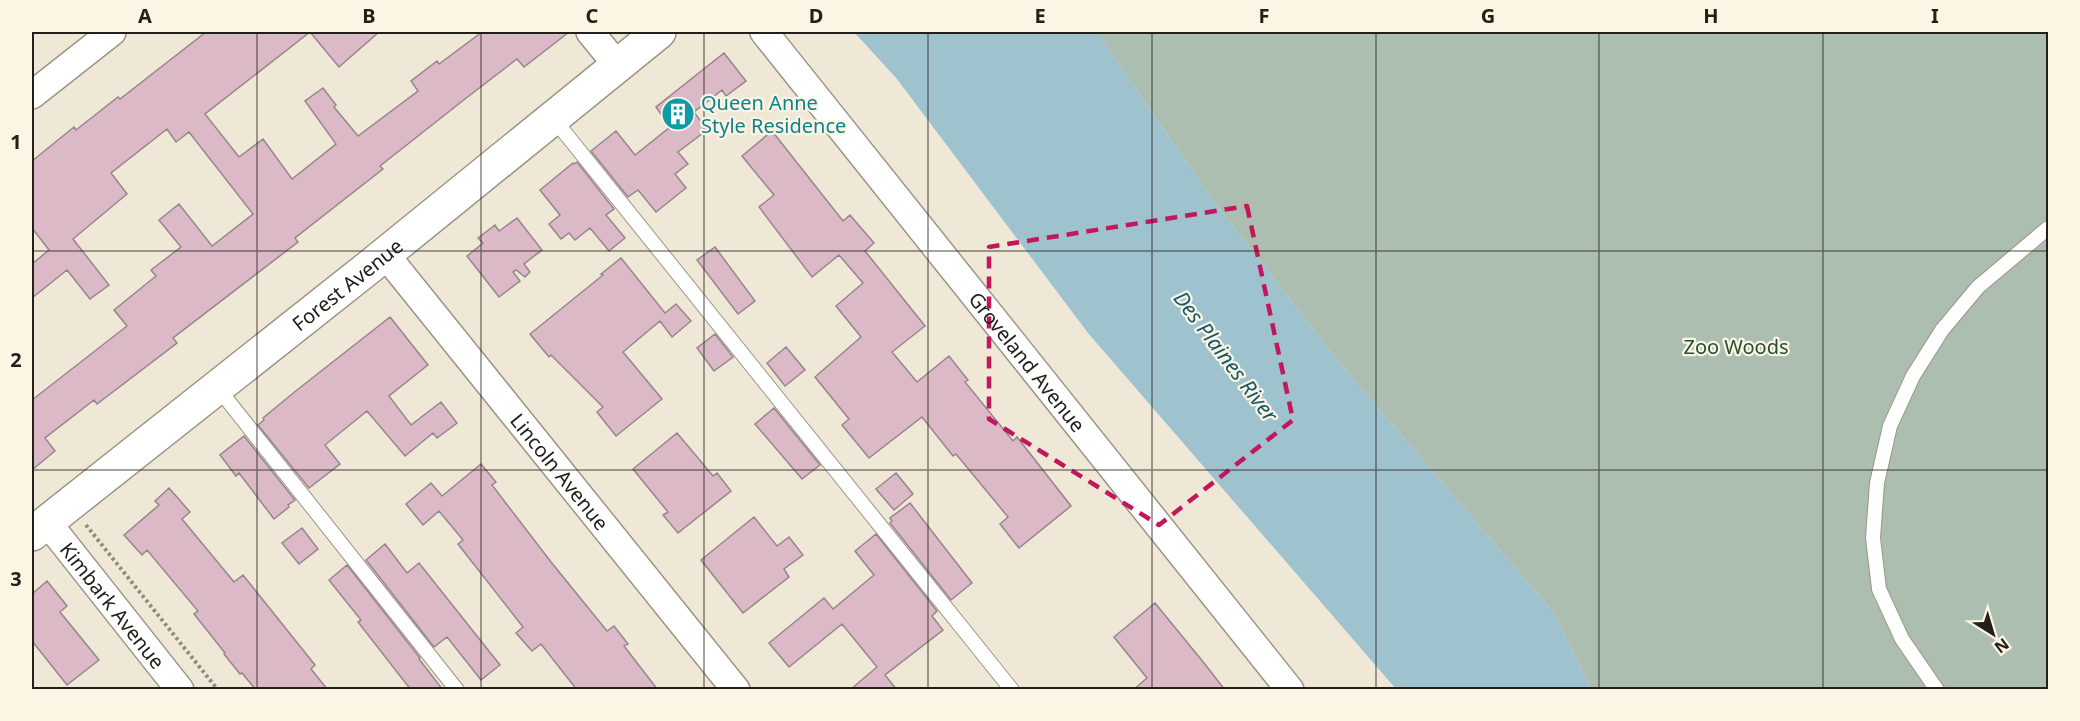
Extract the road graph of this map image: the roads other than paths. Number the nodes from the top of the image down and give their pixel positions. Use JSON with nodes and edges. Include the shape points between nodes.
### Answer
{"nodes":[{"id":1,"x":112,"y":32,"type":"edge"},
{"id":2,"x":590,"y":32,"type":"edge"},
{"id":3,"x":659,"y":32,"type":"edge"},
{"id":4,"x":764,"y":32,"type":"edge"},
{"id":5,"x":617,"y":65,"type":"junction"},
{"id":6,"x":32,"y":95,"type":"edge"},
{"id":7,"x":553,"y":118,"type":"junction"},
{"id":8,"x":2049,"y":228,"type":"edge"},
{"id":9,"x":385,"y":254,"type":"junction"},
{"id":10,"x":217,"y":387,"type":"junction"},
{"id":11,"x":49,"y":520,"type":"edge"},
{"id":12,"x":180,"y":690,"type":"edge"},
{"id":13,"x":457,"y":690,"type":"edge"},
{"id":14,"x":736,"y":690,"type":"edge"},
{"id":15,"x":1012,"y":690,"type":"edge"},
{"id":16,"x":1290,"y":690,"type":"edge"},
{"id":17,"x":1937,"y":690,"type":"edge"}],
"edges":[{"from":1,"to":6,"type":"street"},
{"from":2,"to":5,"type":"street"},
{"from":3,"to":5,"type":"street","name":"Forest Avenue"},
{"from":4,"to":16,"type":"street","name":"Groveland Avenue"},
{"from":5,"to":7,"type":"street","name":"Forest Avenue"},
{"from":7,"to":9,"type":"street","name":"Forest Avenue"},
{"from":7,"to":15,"type":"lane"},
{"from":8,"to":17,"type":"lane","via":[[1978,287],[1942,330],[1913,376],[1890,426],[1877,483],[1873,538],[1879,589],[1902,639]]},
{"from":9,"to":10,"type":"street","name":"Forest Avenue"},
{"from":9,"to":14,"type":"street","name":"Lincoln Avenue"},
{"from":10,"to":11,"type":"street","name":"Forest Avenue"},
{"from":10,"to":13,"type":"lane"},
{"from":11,"to":12,"type":"street","name":"Kimbark Avenue"}]}
